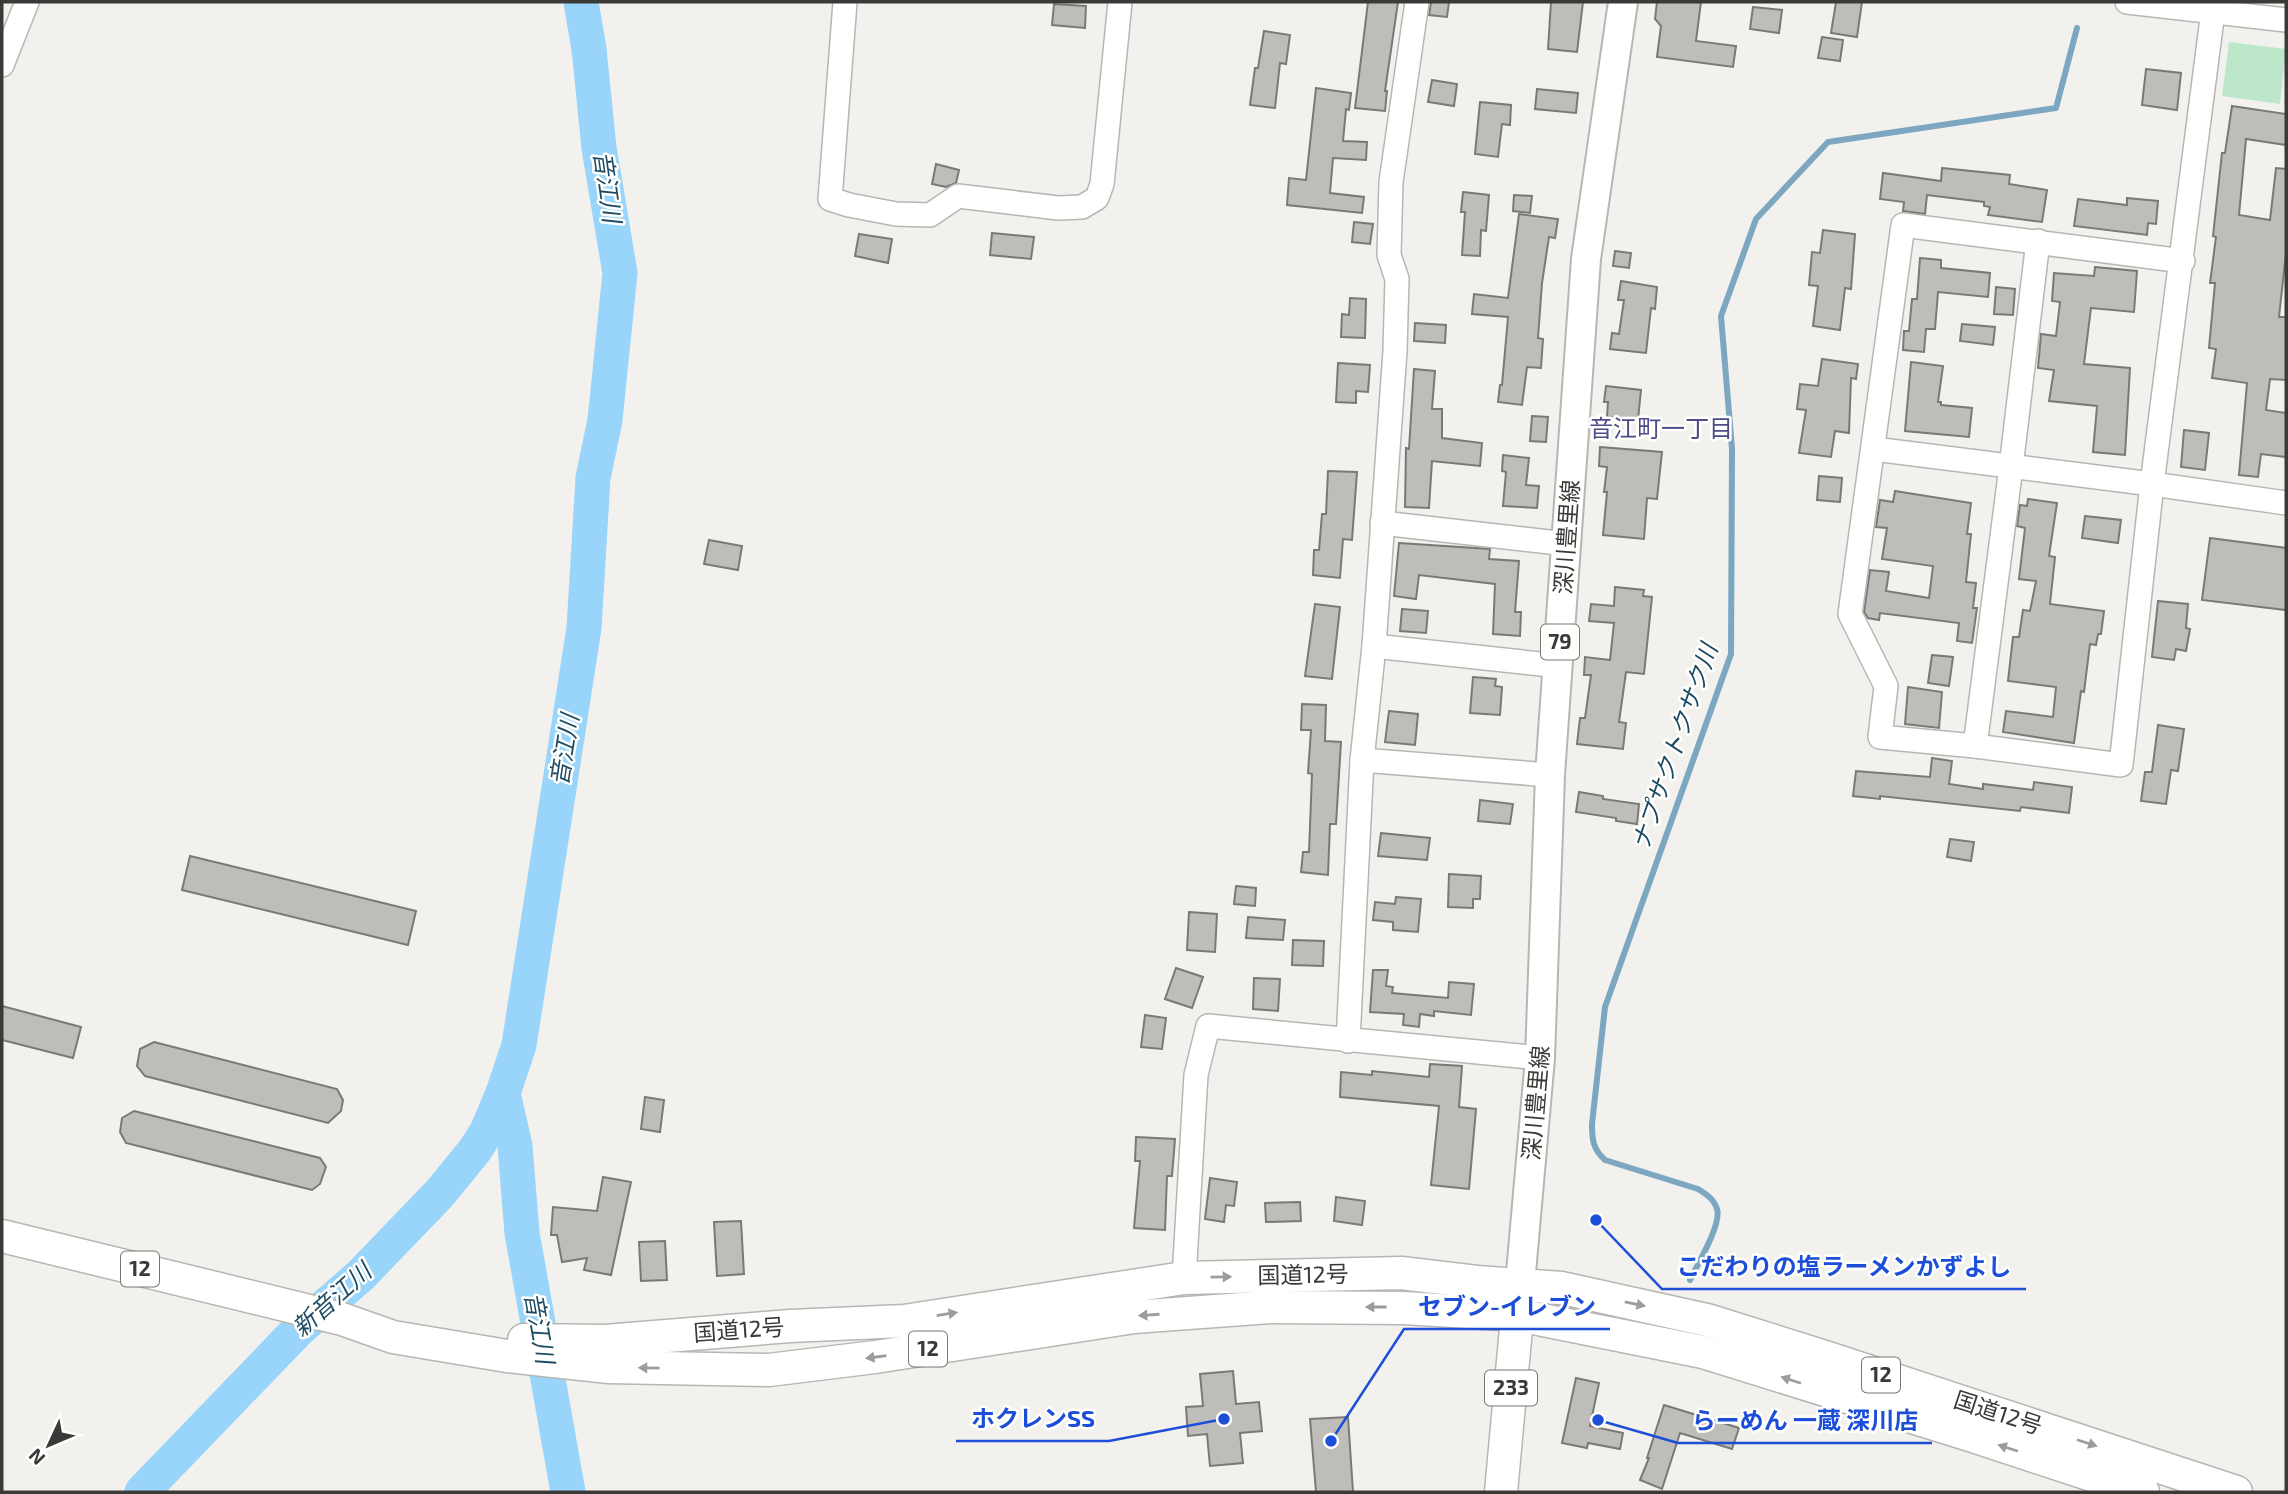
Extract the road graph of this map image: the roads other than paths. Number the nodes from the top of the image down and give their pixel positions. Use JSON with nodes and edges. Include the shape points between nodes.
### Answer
{"nodes":[{"id":1,"x":27,"y":2,"type":"edge"},
{"id":2,"x":845,"y":2,"type":"edge"},
{"id":3,"x":1120,"y":2,"type":"edge"},
{"id":4,"x":1417,"y":2,"type":"edge"},
{"id":5,"x":1623,"y":2,"type":"edge"},
{"id":6,"x":2127,"y":2,"type":"edge"},
{"id":7,"x":2213,"y":11,"type":"junction"},
{"id":8,"x":2286,"y":20,"type":"edge"},
{"id":9,"x":2,"y":65,"type":"edge"},
{"id":10,"x":2038,"y":241,"type":"junction"},
{"id":11,"x":2183,"y":261,"type":"junction"},
{"id":12,"x":1874,"y":449,"type":"junction"},
{"id":13,"x":2011,"y":467,"type":"junction"},
{"id":14,"x":2152,"y":484,"type":"junction"},
{"id":15,"x":2286,"y":503,"type":"edge"},
{"id":16,"x":1382,"y":523,"type":"junction"},
{"id":17,"x":1567,"y":544,"type":"junction"},
{"id":18,"x":1374,"y":646,"type":"junction"},
{"id":19,"x":1559,"y":666,"type":"junction"},
{"id":20,"x":1975,"y":746,"type":"junction"},
{"id":21,"x":1362,"y":760,"type":"junction"},
{"id":22,"x":1550,"y":775,"type":"junction"},
{"id":23,"x":1348,"y":1041,"type":"junction"},
{"id":24,"x":1540,"y":1058,"type":"junction"},
{"id":25,"x":2,"y":1236,"type":"edge"},
{"id":26,"x":1184,"y":1278,"type":"junction"},
{"id":27,"x":1520,"y":1284,"type":"junction"},
{"id":28,"x":1518,"y":1315,"type":"junction"},
{"id":29,"x":342,"y":1319,"type":"junction"},
{"id":30,"x":1501,"y":1492,"type":"edge"},
{"id":31,"x":2143,"y":1492,"type":"edge"},
{"id":32,"x":2236,"y":1492,"type":"edge"}],
"edges":[{"from":1,"to":9,"type":"street"},
{"from":2,"to":3,"type":"street","via":[[830,199],[895,214],[930,215],[958,196],[1058,208],[1082,207],[1097,198]]},
{"from":4,"to":16,"type":"street","via":[[1391,182],[1389,255],[1397,279],[1396,327]]},
{"from":5,"to":17,"type":"main road","name":"深川豊里線","number":"79","via":[[1586,259]]},
{"from":6,"to":7,"type":"street"},
{"from":7,"to":8,"type":"street"},
{"from":7,"to":11,"type":"street"},
{"from":10,"to":11,"type":"street"},
{"from":10,"to":12,"type":"street","via":[[1902,225]]},
{"from":10,"to":13,"type":"street"},
{"from":11,"to":14,"type":"street"},
{"from":12,"to":13,"type":"street"},
{"from":12,"to":20,"type":"street","via":[[1850,614],[1886,686],[1880,737]]},
{"from":13,"to":14,"type":"street"},
{"from":13,"to":20,"type":"street"},
{"from":14,"to":15,"type":"street"},
{"from":14,"to":20,"type":"street","via":[[2121,765]]},
{"from":16,"to":17,"type":"street"},
{"from":16,"to":18,"type":"street"},
{"from":17,"to":19,"type":"main road","name":"深川豊里線","number":"79"},
{"from":18,"to":19,"type":"street"},
{"from":18,"to":21,"type":"street"},
{"from":19,"to":22,"type":"main road","name":"深川豊里線","number":"79"},
{"from":21,"to":22,"type":"street"},
{"from":21,"to":23,"type":"street"},
{"from":22,"to":24,"type":"main road","name":"深川豊里線","number":"79"},
{"from":23,"to":24,"type":"street"},
{"from":23,"to":26,"type":"street","via":[[1208,1026],[1196,1076]]},
{"from":24,"to":27,"type":"main road","name":"深川豊里線","number":"79"},
{"from":25,"to":29,"type":"highway","name":"国道12号","number":"12"},
{"from":26,"to":27,"type":"highway","name":"国道12号","number":"12","one_way":true,"via":[[1401,1273]]},
{"from":29,"to":26,"type":"highway","name":"国道12号","number":"12","one_way":true,"via":[[530,1340],[605,1341],[904,1321]]},
{"from":27,"to":28,"type":"highway","number":"233"},
{"from":27,"to":32,"type":"highway","name":"国道12号","number":"12","one_way":true,"via":[[1562,1288],[1707,1320]]},
{"from":28,"to":29,"type":"highway","name":"国道12号","number":"12","one_way":true,"via":[[1269,1307],[1134,1317],[769,1370],[609,1367],[507,1356],[393,1337]]},
{"from":28,"to":30,"type":"highway","number":"233"},
{"from":31,"to":28,"type":"highway","name":"国道12号","number":"12","one_way":true,"via":[[1703,1352]]}]}
